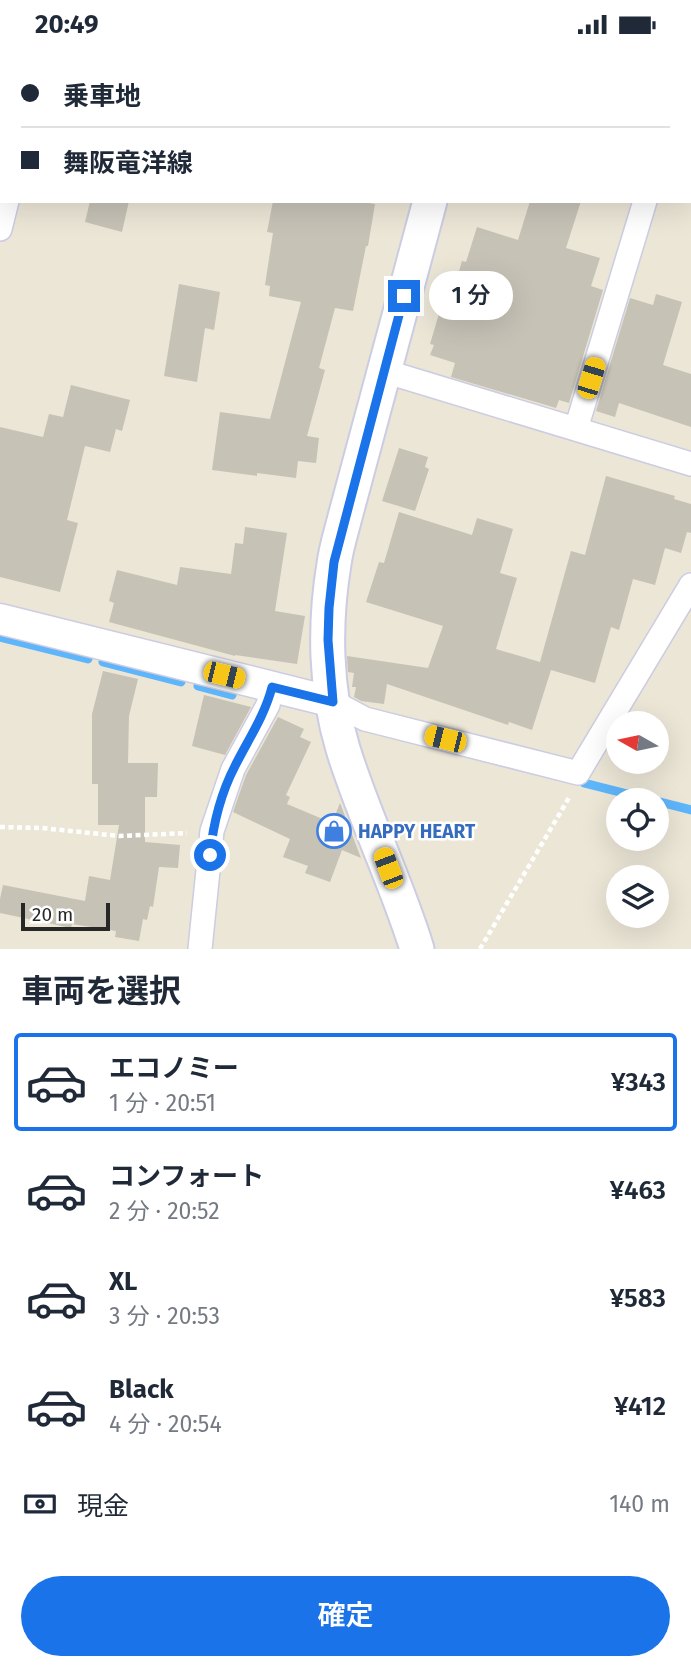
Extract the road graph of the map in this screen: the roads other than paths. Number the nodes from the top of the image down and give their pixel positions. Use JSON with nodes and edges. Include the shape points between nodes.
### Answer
{"nodes":[{"id":1,"x":6,"y":203,"type":"edge"},
{"id":2,"x":429,"y":203,"type":"edge"},
{"id":3,"x":644,"y":203,"type":"edge"},
{"id":4,"x":0,"y":229,"type":"edge"},
{"id":5,"x":384,"y":371,"type":"junction"},
{"id":6,"x":576,"y":429,"type":"junction"},
{"id":7,"x":691,"y":464,"type":"edge"},
{"id":8,"x":691,"y":585,"type":"edge"},
{"id":9,"x":0,"y":619,"type":"edge"},
{"id":10,"x":272,"y":687,"type":"junction"},
{"id":11,"x":333,"y":702,"type":"junction"},
{"id":12,"x":200,"y":949,"type":"edge"},
{"id":13,"x":417,"y":949,"type":"edge"}],
"edges":[{"from":1,"to":4,"type":"street"},
{"from":2,"to":5,"type":"main road"},
{"from":3,"to":6,"type":"street"},
{"from":5,"to":6,"type":"street"},
{"from":5,"to":11,"type":"main road","via":[[334,562],[328,640]]},
{"from":6,"to":7,"type":"street"},
{"from":8,"to":11,"type":"street","via":[[578,773],[365,719]]},
{"from":9,"to":10,"type":"street"},
{"from":10,"to":11,"type":"street"},
{"from":10,"to":12,"type":"street","via":[[268,705],[233,769],[212,831]]},
{"from":11,"to":13,"type":"main road","via":[[350,768]]}]}
